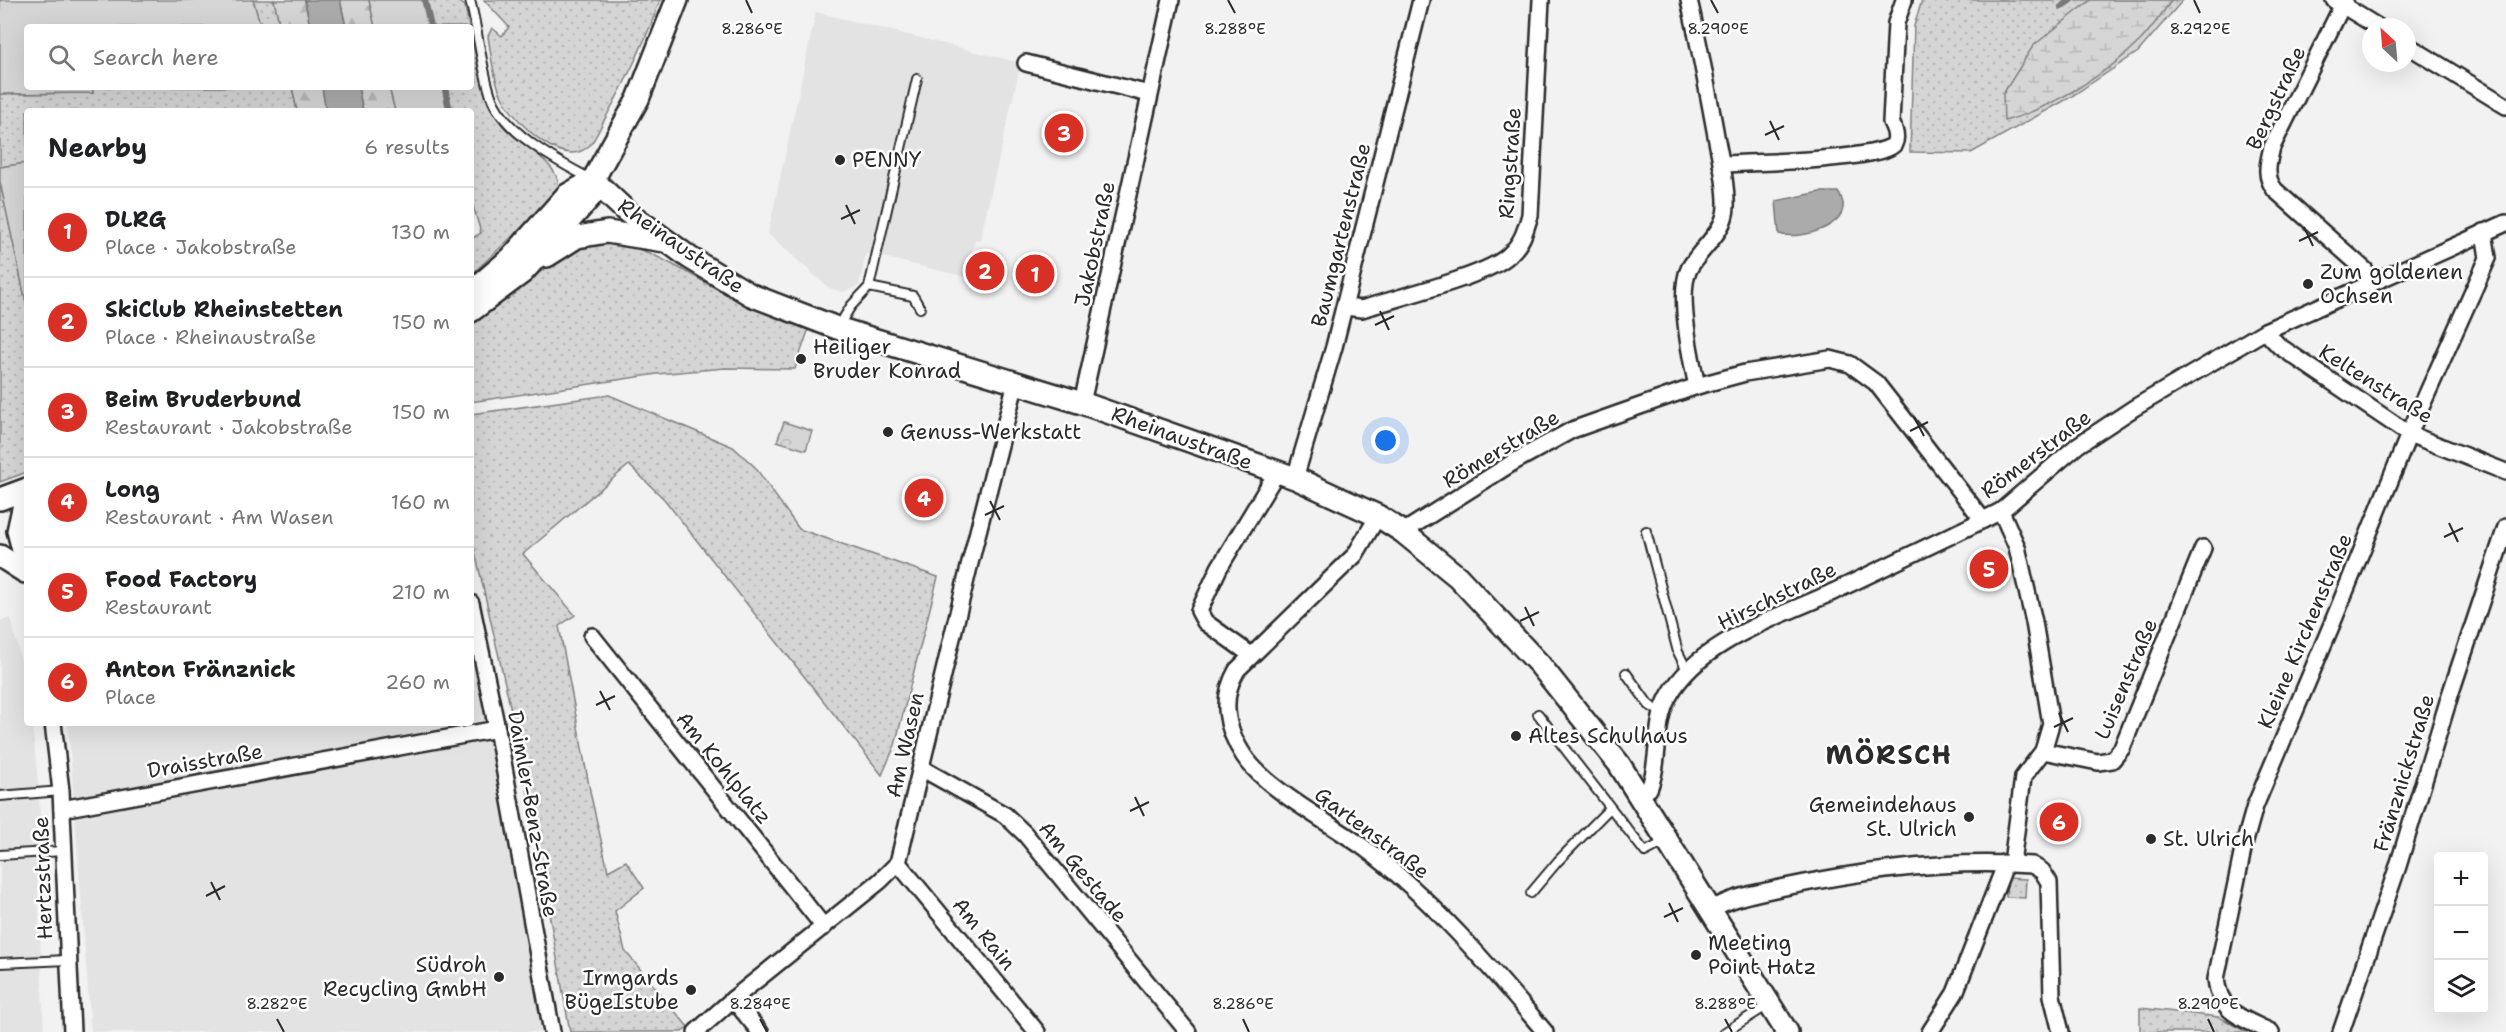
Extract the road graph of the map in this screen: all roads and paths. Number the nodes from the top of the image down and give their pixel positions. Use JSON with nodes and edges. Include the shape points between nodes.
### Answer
{"nodes":[{"id":1,"x":470,"y":0,"type":"edge"},
{"id":2,"x":677,"y":0,"type":"edge"},
{"id":3,"x":1171,"y":0,"type":"edge"},
{"id":4,"x":1421,"y":0,"type":"edge"},
{"id":5,"x":1541,"y":0,"type":"edge"},
{"id":6,"x":1689,"y":0,"type":"edge"},
{"id":7,"x":1904,"y":0,"type":"edge"},
{"id":8,"x":2341,"y":2,"type":"edge"},
{"id":9,"x":2365,"y":18,"type":"edge"},
{"id":10,"x":2416,"y":51,"type":"edge"},
{"id":11,"x":1026,"y":63,"type":"dead end"},
{"id":12,"x":917,"y":79,"type":"dead end"},
{"id":13,"x":1149,"y":94,"type":"junction"},
{"id":14,"x":2506,"y":106,"type":"edge"},
{"id":15,"x":1721,"y":164,"type":"junction"},
{"id":16,"x":593,"y":180,"type":"junction"},
{"id":17,"x":2506,"y":223,"type":"edge"},
{"id":18,"x":2484,"y":232,"type":"junction"},
{"id":19,"x":668,"y":242,"type":"junction"},
{"id":20,"x":526,"y":269,"type":"junction"},
{"id":21,"x":2372,"y":282,"type":"junction"},
{"id":22,"x":869,"y":287,"type":"junction"},
{"id":23,"x":474,"y":289,"type":"edge"},
{"id":24,"x":1345,"y":306,"type":"junction"},
{"id":25,"x":920,"y":308,"type":"dead end"},
{"id":26,"x":474,"y":309,"type":"edge"},
{"id":27,"x":837,"y":328,"type":"junction"},
{"id":28,"x":2265,"y":332,"type":"junction"},
{"id":29,"x":1016,"y":382,"type":"junction"},
{"id":30,"x":1697,"y":386,"type":"junction"},
{"id":31,"x":1082,"y":403,"type":"junction"},
{"id":32,"x":2409,"y":434,"type":"junction"},
{"id":33,"x":2506,"y":472,"type":"edge"},
{"id":34,"x":1286,"y":475,"type":"junction"},
{"id":35,"x":24,"y":492,"type":"edge"},
{"id":36,"x":24,"y":498,"type":"edge"},
{"id":37,"x":0,"y":499,"type":"edge"},
{"id":38,"x":2001,"y":511,"type":"junction"},
{"id":39,"x":1378,"y":516,"type":"junction"},
{"id":40,"x":1983,"y":520,"type":"junction"},
{"id":41,"x":2506,"y":527,"type":"edge"},
{"id":42,"x":1646,"y":531,"type":"dead end"},
{"id":43,"x":1403,"y":532,"type":"junction"},
{"id":44,"x":2203,"y":548,"type":"dead end"},
{"id":45,"x":0,"y":556,"type":"edge"},
{"id":46,"x":24,"y":566,"type":"edge"},
{"id":47,"x":24,"y":573,"type":"edge"},
{"id":48,"x":474,"y":618,"type":"edge"},
{"id":49,"x":592,"y":636,"type":"dead end"},
{"id":50,"x":1251,"y":656,"type":"junction"},
{"id":51,"x":1687,"y":670,"type":"junction"},
{"id":52,"x":1626,"y":673,"type":"dead end"},
{"id":53,"x":1662,"y":713,"type":"junction"},
{"id":54,"x":1538,"y":714,"type":"dead end"},
{"id":55,"x":53,"y":726,"type":"edge"},
{"id":56,"x":497,"y":729,"type":"junction"},
{"id":57,"x":2043,"y":751,"type":"junction"},
{"id":58,"x":921,"y":768,"type":"junction"},
{"id":59,"x":61,"y":791,"type":"junction"},
{"id":60,"x":1638,"y":795,"type":"junction"},
{"id":61,"x":0,"y":796,"type":"edge"},
{"id":62,"x":1610,"y":808,"type":"junction"},
{"id":63,"x":62,"y":809,"type":"junction"},
{"id":64,"x":1667,"y":840,"type":"junction"},
{"id":65,"x":63,"y":851,"type":"junction"},
{"id":66,"x":0,"y":855,"type":"edge"},
{"id":67,"x":898,"y":863,"type":"junction"},
{"id":68,"x":2008,"y":863,"type":"junction"},
{"id":69,"x":1531,"y":893,"type":"dead end"},
{"id":70,"x":1710,"y":910,"type":"junction"},
{"id":71,"x":824,"y":927,"type":"junction"},
{"id":72,"x":68,"y":960,"type":"junction"},
{"id":73,"x":0,"y":963,"type":"edge"},
{"id":74,"x":733,"y":999,"type":"junction"},
{"id":75,"x":1769,"y":1005,"type":"junction"},
{"id":76,"x":72,"y":1032,"type":"edge"},
{"id":77,"x":552,"y":1032,"type":"edge"},
{"id":78,"x":696,"y":1032,"type":"edge"},
{"id":79,"x":760,"y":1032,"type":"edge"},
{"id":80,"x":1037,"y":1032,"type":"edge"},
{"id":81,"x":1188,"y":1032,"type":"edge"},
{"id":82,"x":1545,"y":1032,"type":"edge"},
{"id":83,"x":1725,"y":1032,"type":"edge"},
{"id":84,"x":1787,"y":1032,"type":"edge"},
{"id":85,"x":1930,"y":1032,"type":"edge"},
{"id":86,"x":2061,"y":1032,"type":"edge"},
{"id":87,"x":2271,"y":1032,"type":"edge"},
{"id":88,"x":2341,"y":1032,"type":"edge"}],
"edges":[{"from":1,"to":16,"type":"lane","via":[[491,97],[505,120],[558,162]]},
{"from":2,"to":16,"type":"street","via":[[638,99]]},
{"from":3,"to":13,"type":"street","name":"Jakobstraße"},
{"from":4,"to":24,"type":"street","name":"Baumgartenstraße"},
{"from":5,"to":24,"type":"street","name":"Ringstraße","via":[[1530,215],[1524,238],[1508,257],[1489,269],[1362,309]]},
{"from":6,"to":15,"type":"street"},
{"from":7,"to":15,"type":"street","via":[[1896,23],[1891,122],[1896,135],[1894,144],[1885,151],[1830,159]]},
{"from":8,"to":9,"type":"street"},
{"from":8,"to":21,"type":"street","name":"Bergstraße","via":[[2272,147],[2268,181],[2365,270]]},
{"from":10,"to":14,"type":"street"},
{"from":11,"to":13,"type":"street"},
{"from":12,"to":22,"type":"lane"},
{"from":13,"to":31,"type":"street","name":"Jakobstraße"},
{"from":15,"to":30,"type":"street","via":[[1726,196],[1724,220],[1688,271],[1685,282],[1689,350]]},
{"from":16,"to":19,"type":"street","name":"Rheinaustraße"},
{"from":16,"to":20,"type":"street","via":[[593,194]]},
{"from":16,"to":23,"type":"street","via":[[567,195],[511,258]]},
{"from":17,"to":18,"type":"street","name":"Römerstraße"},
{"from":18,"to":21,"type":"street","name":"Römerstraße"},
{"from":18,"to":32,"type":"street","name":"Kleine Kirchenstraße","via":[[2488,258]]},
{"from":19,"to":20,"type":"street","via":[[607,232],[577,237]]},
{"from":19,"to":27,"type":"street","name":"Rheinaustraße","via":[[751,295]]},
{"from":20,"to":26,"type":"street"},
{"from":21,"to":28,"type":"street","name":"Römerstraße"},
{"from":22,"to":25,"type":"lane","via":[[913,296]]},
{"from":22,"to":27,"type":"lane"},
{"from":24,"to":34,"type":"street","name":"Baumgartenstraße"},
{"from":27,"to":29,"type":"street","name":"Rheinaustraße"},
{"from":28,"to":32,"type":"street","name":"Keltenstraße","via":[[2279,346]]},
{"from":28,"to":38,"type":"street","name":"Römerstraße","via":[[2078,445]]},
{"from":29,"to":31,"type":"street","name":"Rheinaustraße"},
{"from":29,"to":58,"type":"street","name":"Am Wasen"},
{"from":30,"to":40,"type":"street","name":"Römerstraße","via":[[1799,362],[1830,359],[1851,364],[1876,383]]},
{"from":30,"to":43,"type":"street","name":"Römerstraße","via":[[1572,430]]},
{"from":31,"to":34,"type":"street","name":"Rheinaustraße"},
{"from":32,"to":33,"type":"street","name":"Keltenstraße"},
{"from":32,"to":87,"type":"street","name":"Kleine Kirchenstraße","via":[[2255,806],[2244,845],[2216,979],[2228,1011]]},
{"from":34,"to":39,"type":"street","name":"Rheinaustraße"},
{"from":34,"to":50,"type":"street","via":[[1219,568],[1199,611],[1205,622]]},
{"from":35,"to":37,"type":"street"},
{"from":36,"to":46,"type":"street","via":[[15,531]]},
{"from":38,"to":40,"type":"street","name":"Römerstraße"},
{"from":38,"to":57,"type":"street","via":[[2017,547],[2034,622],[2051,724]]},
{"from":39,"to":43,"type":"street","name":"Rheinaustraße"},
{"from":39,"to":50,"type":"street","name":"Gartenstraße","via":[[1355,555]]},
{"from":40,"to":51,"type":"street","name":"Hirschstraße","via":[[1740,634]]},
{"from":41,"to":88,"type":"street","name":"Fränznickstraße"},
{"from":42,"to":51,"type":"lane","via":[[1678,652]]},
{"from":43,"to":60,"type":"street","name":"Rheinaustraße","via":[[1458,577],[1540,665],[1599,736]]},
{"from":44,"to":57,"type":"street","name":"Luisenstraße","via":[[2122,748],[2112,760],[2098,762]]},
{"from":45,"to":47,"type":"street"},
{"from":48,"to":56,"type":"street","name":"Daimler-Benz-Straße"},
{"from":49,"to":71,"type":"street","name":"Am Kohlplatz"},
{"from":50,"to":82,"type":"street","name":"Gartenstraße","via":[[1237,670],[1226,698],[1233,735],[1252,767],[1363,847],[1430,903]]},
{"from":51,"to":53,"type":"street","name":"Hirschstraße"},
{"from":52,"to":53,"type":"lane","via":[[1649,705]]},
{"from":53,"to":60,"type":"street","name":"Hirschstraße","via":[[1654,775],[1649,789]]},
{"from":54,"to":62,"type":"lane"},
{"from":55,"to":59,"type":"street","name":"Hertzstraße"},
{"from":56,"to":63,"type":"street","name":"Draisstraße"},
{"from":56,"to":77,"type":"street","name":"Daimler-Benz-Straße"},
{"from":57,"to":68,"type":"street","via":[[2023,777]]},
{"from":58,"to":67,"type":"street","name":"Am Wasen"},
{"from":58,"to":81,"type":"street","name":"Am Gestade","via":[[1005,815],[1025,834]]},
{"from":59,"to":61,"type":"lane"},
{"from":59,"to":63,"type":"street","name":"Hertzstraße"},
{"from":60,"to":64,"type":"street","name":"Rheinaustraße"},
{"from":62,"to":64,"type":"lane","via":[[1645,852]]},
{"from":62,"to":69,"type":"lane"},
{"from":63,"to":65,"type":"street","name":"Hertzstraße"},
{"from":64,"to":70,"type":"street","name":"Rheinaustraße"},
{"from":65,"to":66,"type":"lane"},
{"from":65,"to":72,"type":"street","name":"Hertzstraße"},
{"from":67,"to":71,"type":"street"},
{"from":67,"to":80,"type":"street","name":"Am Rain"},
{"from":68,"to":70,"type":"street","via":[[1941,864],[1831,877],[1729,899]]},
{"from":68,"to":85,"type":"street","via":[[1955,993]]},
{"from":68,"to":86,"type":"street","via":[[2032,864],[2049,882],[2052,996]]},
{"from":70,"to":75,"type":"street","name":"Rheinaustraße"},
{"from":71,"to":74,"type":"street"},
{"from":72,"to":73,"type":"lane"},
{"from":72,"to":76,"type":"street","name":"Hertzstraße"},
{"from":74,"to":78,"type":"street"},
{"from":74,"to":79,"type":"street"},
{"from":75,"to":83,"type":"lane"},
{"from":75,"to":84,"type":"street","name":"Rheinaustraße"}]}
